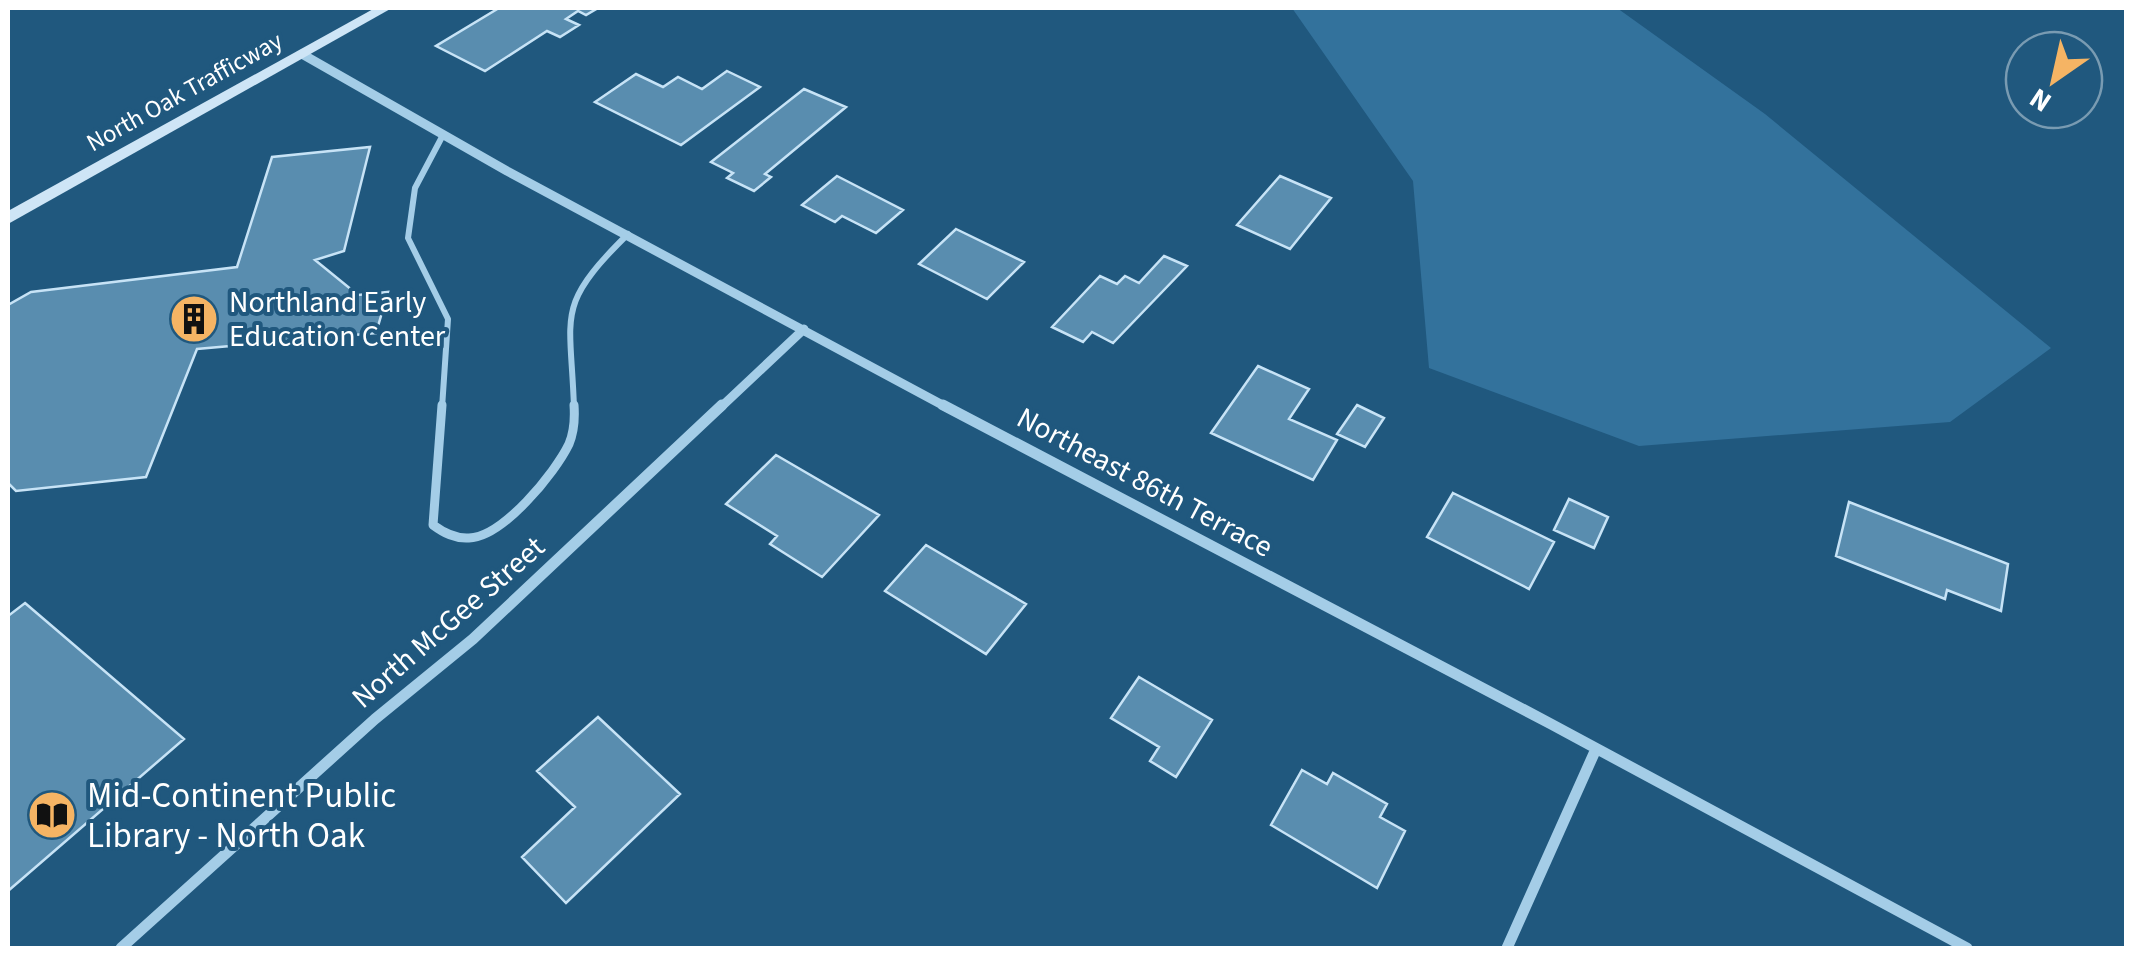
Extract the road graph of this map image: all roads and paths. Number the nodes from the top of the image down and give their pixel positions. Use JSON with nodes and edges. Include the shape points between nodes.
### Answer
{"nodes":[{"id":1,"x":385,"y":8,"type":"edge"},
{"id":2,"x":302,"y":54,"type":"junction"},
{"id":3,"x":443,"y":134,"type":"junction"},
{"id":4,"x":8,"y":218,"type":"edge"},
{"id":5,"x":628,"y":234,"type":"junction"},
{"id":6,"x":804,"y":330,"type":"junction"},
{"id":7,"x":1596,"y":749,"type":"junction"},
{"id":8,"x":121,"y":948,"type":"edge"},
{"id":9,"x":1507,"y":948,"type":"edge"},
{"id":10,"x":1966,"y":948,"type":"edge"}],
"edges":[{"from":1,"to":2,"type":"main road","name":"North Oak Trafficway"},
{"from":2,"to":3,"type":"street","name":"Northeast 86th Terrace"},
{"from":2,"to":4,"type":"main road","name":"North Oak Trafficway"},
{"from":3,"to":5,"type":"street","name":"Northeast 86th Terrace"},
{"from":3,"to":5,"type":"lane","via":[[415,188],[408,238],[448,319],[433,525],[448,537],[481,536],[521,507],[567,451],[574,430],[570,317],[583,279]]},
{"from":5,"to":6,"type":"street","name":"Northeast 86th Terrace"},
{"from":6,"to":7,"type":"street","name":"Northeast 86th Terrace"},
{"from":6,"to":8,"type":"street","name":"North McGee Street","via":[[473,638]]},
{"from":7,"to":9,"type":"street"},
{"from":7,"to":10,"type":"street","name":"Northeast 86th Terrace"}]}
